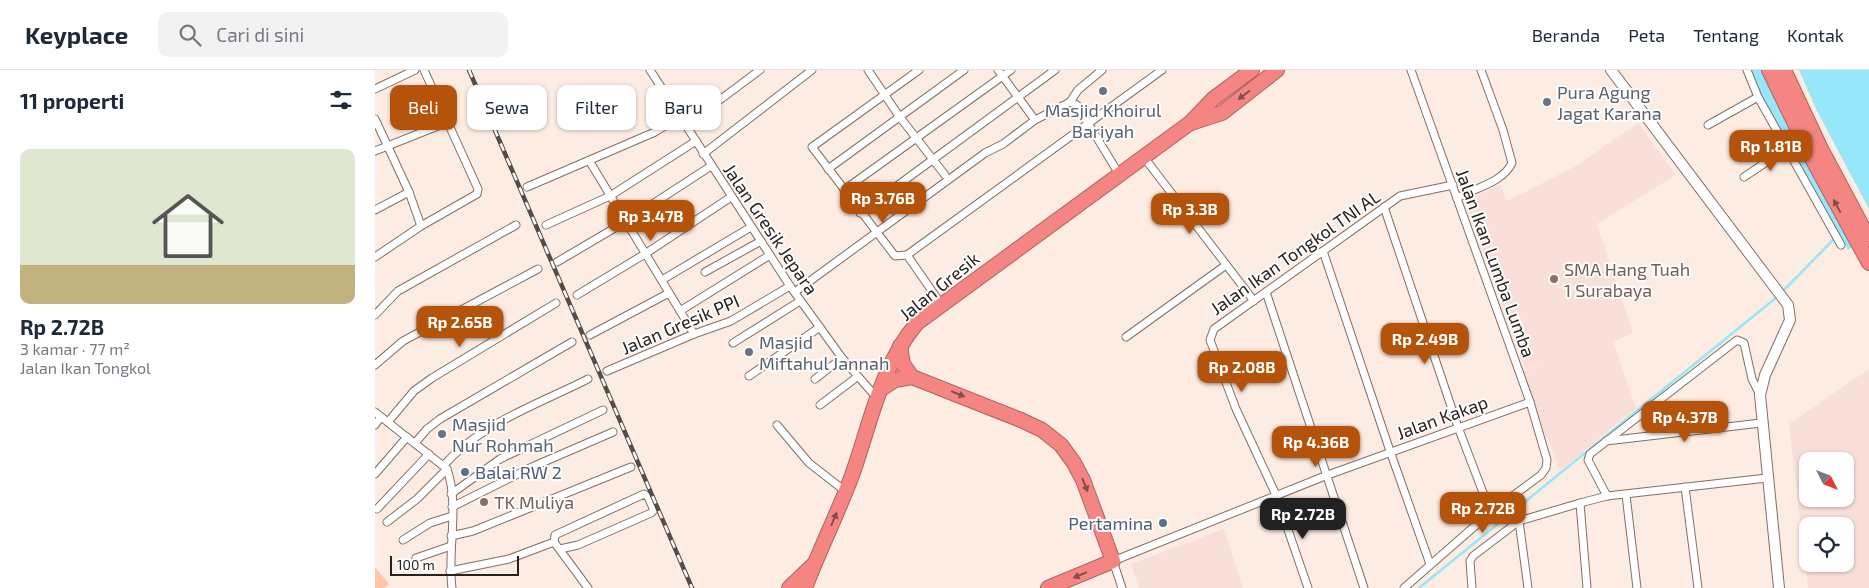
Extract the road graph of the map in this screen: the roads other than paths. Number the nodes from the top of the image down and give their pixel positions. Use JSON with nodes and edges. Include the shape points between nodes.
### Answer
{"nodes":[{"id":1,"x":415,"y":70,"type":"edge"},
{"id":2,"x":425,"y":70,"type":"edge"},
{"id":3,"x":650,"y":70,"type":"edge"},
{"id":4,"x":760,"y":70,"type":"edge"},
{"id":5,"x":812,"y":70,"type":"edge"},
{"id":6,"x":868,"y":70,"type":"edge"},
{"id":7,"x":919,"y":70,"type":"edge"},
{"id":8,"x":964,"y":70,"type":"edge"},
{"id":9,"x":1011,"y":70,"type":"edge"},
{"id":10,"x":1055,"y":70,"type":"edge"},
{"id":11,"x":1102,"y":70,"type":"edge"},
{"id":12,"x":1162,"y":70,"type":"edge"},
{"id":13,"x":1252,"y":70,"type":"edge"},
{"id":14,"x":1277,"y":70,"type":"edge"},
{"id":15,"x":1411,"y":70,"type":"edge"},
{"id":16,"x":1481,"y":70,"type":"edge"},
{"id":17,"x":1611,"y":70,"type":"edge"},
{"id":18,"x":1747,"y":70,"type":"edge"},
{"id":19,"x":1769,"y":70,"type":"edge"},
{"id":20,"x":1784,"y":70,"type":"edge"},
{"id":21,"x":1000,"y":73,"type":"edge"},
{"id":22,"x":432,"y":85,"type":"edge"},
{"id":23,"x":660,"y":85,"type":"edge"},
{"id":24,"x":375,"y":89,"type":"edge"},
{"id":25,"x":885,"y":95,"type":"junction"},
{"id":26,"x":1017,"y":97,"type":"junction"},
{"id":27,"x":1758,"y":97,"type":"junction"},
{"id":28,"x":721,"y":99,"type":"edge"},
{"id":29,"x":1070,"y":102,"type":"junction"},
{"id":30,"x":899,"y":116,"type":"junction"},
{"id":31,"x":375,"y":119,"type":"edge"},
{"id":32,"x":1035,"y":120,"type":"junction"},
{"id":33,"x":1089,"y":122,"type":"junction"},
{"id":34,"x":1190,"y":123,"type":"junction"},
{"id":35,"x":1708,"y":125,"type":"dead end"},
{"id":36,"x":426,"y":130,"type":"edge"},
{"id":37,"x":452,"y":130,"type":"edge"},
{"id":38,"x":658,"y":130,"type":"edge"},
{"id":39,"x":689,"y":130,"type":"edge"},
{"id":40,"x":918,"y":138,"type":"junction"},
{"id":41,"x":696,"y":141,"type":"junction"},
{"id":42,"x":388,"y":144,"type":"junction"},
{"id":43,"x":1786,"y":149,"type":"junction"},
{"id":44,"x":375,"y":151,"type":"edge"},
{"id":45,"x":705,"y":154,"type":"junction"},
{"id":46,"x":1143,"y":156,"type":"junction"},
{"id":47,"x":933,"y":160,"type":"junction"},
{"id":48,"x":590,"y":162,"type":"junction"},
{"id":49,"x":711,"y":166,"type":"junction"},
{"id":50,"x":828,"y":169,"type":"junction"},
{"id":51,"x":1119,"y":174,"type":"junction"},
{"id":52,"x":945,"y":175,"type":"dead end"},
{"id":53,"x":1744,"y":177,"type":"dead end"},
{"id":54,"x":1453,"y":186,"type":"junction"},
{"id":55,"x":527,"y":187,"type":"dead end"},
{"id":56,"x":844,"y":190,"type":"junction"},
{"id":57,"x":409,"y":192,"type":"junction"},
{"id":58,"x":610,"y":196,"type":"junction"},
{"id":59,"x":731,"y":197,"type":"junction"},
{"id":60,"x":1457,"y":198,"type":"junction"},
{"id":61,"x":1383,"y":207,"type":"junction"},
{"id":62,"x":375,"y":210,"type":"edge"},
{"id":63,"x":860,"y":213,"type":"junction"},
{"id":64,"x":625,"y":222,"type":"junction"},
{"id":65,"x":516,"y":225,"type":"dead end"},
{"id":66,"x":546,"y":225,"type":"dead end"},
{"id":67,"x":421,"y":226,"type":"junction"},
{"id":68,"x":751,"y":227,"type":"junction"},
{"id":69,"x":877,"y":234,"type":"junction"},
{"id":70,"x":1839,"y":240,"type":"dead end"},
{"id":71,"x":761,"y":241,"type":"junction"},
{"id":72,"x":1865,"y":244,"type":"edge"},
{"id":73,"x":1323,"y":251,"type":"junction"},
{"id":74,"x":645,"y":254,"type":"junction"},
{"id":75,"x":770,"y":255,"type":"junction"},
{"id":76,"x":907,"y":255,"type":"junction"},
{"id":77,"x":375,"y":257,"type":"edge"},
{"id":78,"x":557,"y":262,"type":"dead end"},
{"id":79,"x":1869,"y":263,"type":"edge"},
{"id":80,"x":1226,"y":265,"type":"junction"},
{"id":81,"x":539,"y":269,"type":"dead end"},
{"id":82,"x":705,"y":272,"type":"dead end"},
{"id":83,"x":661,"y":280,"type":"junction"},
{"id":84,"x":790,"y":286,"type":"junction"},
{"id":85,"x":795,"y":292,"type":"junction"},
{"id":86,"x":1266,"y":292,"type":"junction"},
{"id":87,"x":669,"y":293,"type":"junction"},
{"id":88,"x":577,"y":295,"type":"dead end"},
{"id":89,"x":801,"y":301,"type":"junction"},
{"id":90,"x":1253,"y":301,"type":"junction"},
{"id":91,"x":556,"y":302,"type":"dead end"},
{"id":92,"x":941,"y":304,"type":"junction"},
{"id":93,"x":680,"y":311,"type":"junction"},
{"id":94,"x":375,"y":315,"type":"edge"},
{"id":95,"x":819,"y":327,"type":"junction"},
{"id":96,"x":694,"y":334,"type":"junction"},
{"id":97,"x":589,"y":335,"type":"dead end"},
{"id":98,"x":1126,"y":337,"type":"dead end"},
{"id":99,"x":572,"y":342,"type":"dead end"},
{"id":100,"x":733,"y":343,"type":"dead end"},
{"id":101,"x":899,"y":346,"type":"junction"},
{"id":102,"x":842,"y":358,"type":"junction"},
{"id":103,"x":375,"y":365,"type":"edge"},
{"id":104,"x":607,"y":371,"type":"dead end"},
{"id":105,"x":749,"y":376,"type":"dead end"},
{"id":106,"x":857,"y":377,"type":"junction"},
{"id":107,"x":912,"y":377,"type":"junction"},
{"id":108,"x":815,"y":378,"type":"dead end"},
{"id":109,"x":588,"y":379,"type":"dead end"},
{"id":110,"x":879,"y":394,"type":"junction"},
{"id":111,"x":1759,"y":395,"type":"junction"},
{"id":112,"x":1530,"y":402,"type":"junction"},
{"id":113,"x":820,"y":405,"type":"dead end"},
{"id":114,"x":603,"y":410,"type":"dead end"},
{"id":115,"x":378,"y":415,"type":"edge"},
{"id":116,"x":388,"y":422,"type":"junction"},
{"id":117,"x":1761,"y":423,"type":"junction"},
{"id":118,"x":375,"y":425,"type":"edge"},
{"id":119,"x":777,"y":425,"type":"dead end"},
{"id":120,"x":1458,"y":427,"type":"junction"},
{"id":121,"x":613,"y":432,"type":"dead end"},
{"id":122,"x":407,"y":436,"type":"junction"},
{"id":123,"x":1606,"y":441,"type":"junction"},
{"id":124,"x":415,"y":443,"type":"junction"},
{"id":125,"x":1390,"y":451,"type":"junction"},
{"id":126,"x":429,"y":454,"type":"junction"},
{"id":127,"x":446,"y":467,"type":"junction"},
{"id":128,"x":631,"y":467,"type":"dead end"},
{"id":129,"x":375,"y":474,"type":"edge"},
{"id":130,"x":1325,"y":476,"type":"junction"},
{"id":131,"x":1767,"y":478,"type":"junction"},
{"id":132,"x":1685,"y":487,"type":"junction"},
{"id":133,"x":845,"y":491,"type":"junction"},
{"id":134,"x":451,"y":494,"type":"junction"},
{"id":135,"x":1276,"y":495,"type":"junction"},
{"id":136,"x":1626,"y":495,"type":"junction"},
{"id":137,"x":1607,"y":496,"type":"junction"},
{"id":138,"x":1580,"y":503,"type":"junction"},
{"id":139,"x":452,"y":507,"type":"junction"},
{"id":140,"x":377,"y":508,"type":"dead end"},
{"id":141,"x":1492,"y":512,"type":"junction"},
{"id":142,"x":452,"y":516,"type":"junction"},
{"id":143,"x":1518,"y":521,"type":"junction"},
{"id":144,"x":387,"y":522,"type":"dead end"},
{"id":145,"x":451,"y":536,"type":"junction"},
{"id":146,"x":403,"y":540,"type":"dead end"},
{"id":147,"x":557,"y":545,"type":"junction"},
{"id":148,"x":451,"y":546,"type":"junction"},
{"id":149,"x":416,"y":558,"type":"dead end"},
{"id":150,"x":1113,"y":561,"type":"junction"},
{"id":151,"x":814,"y":564,"type":"junction"},
{"id":152,"x":1431,"y":564,"type":"junction"},
{"id":153,"x":450,"y":571,"type":"junction"},
{"id":154,"x":451,"y":588,"type":"edge"},
{"id":155,"x":588,"y":588,"type":"edge"},
{"id":156,"x":789,"y":588,"type":"edge"},
{"id":157,"x":805,"y":588,"type":"edge"},
{"id":158,"x":1048,"y":588,"type":"edge"},
{"id":159,"x":1122,"y":588,"type":"edge"},
{"id":160,"x":1308,"y":588,"type":"edge"},
{"id":161,"x":1364,"y":588,"type":"edge"},
{"id":162,"x":1404,"y":588,"type":"edge"},
{"id":163,"x":1472,"y":588,"type":"edge"},
{"id":164,"x":1528,"y":588,"type":"edge"},
{"id":165,"x":1587,"y":588,"type":"edge"},
{"id":166,"x":1637,"y":588,"type":"edge"},
{"id":167,"x":1697,"y":588,"type":"edge"},
{"id":168,"x":1779,"y":588,"type":"edge"}],
"edges":[{"from":1,"to":24,"type":"street"},
{"from":2,"to":22,"type":"street"},
{"from":3,"to":23,"type":"street","name":"Jalan Gresik Jepara"},
{"from":4,"to":28,"type":"street"},
{"from":5,"to":45,"type":"street"},
{"from":6,"to":25,"type":"street"},
{"from":7,"to":25,"type":"street"},
{"from":8,"to":30,"type":"street"},
{"from":9,"to":21,"type":"street"},
{"from":10,"to":26,"type":"street"},
{"from":11,"to":29,"type":"street","via":[[1078,90]]},
{"from":12,"to":33,"type":"street"},
{"from":13,"to":34,"type":"highway","name":"Jalan Gresik","via":[[1213,99]]},
{"from":14,"to":34,"type":"highway","name":"Jalan Gresik","one_way":true,"via":[[1222,112]]},
{"from":15,"to":54,"type":"street","name":"Jalan Ikan Lumba Lumba"},
{"from":16,"to":60,"type":"street","via":[[1512,163],[1499,180]]},
{"from":17,"to":111,"type":"street","via":[[1788,305],[1790,320]]},
{"from":18,"to":27,"type":"street"},
{"from":72,"to":19,"type":"highway","one_way":true,"via":[[1805,146]]},
{"from":20,"to":72,"type":"highway"},
{"from":21,"to":26,"type":"street"},
{"from":21,"to":40,"type":"street"},
{"from":25,"to":30,"type":"street"},
{"from":25,"to":50,"type":"street","via":[[812,147]]},
{"from":26,"to":32,"type":"street"},
{"from":26,"to":47,"type":"street"},
{"from":27,"to":35,"type":"street"},
{"from":27,"to":43,"type":"street"},
{"from":29,"to":32,"type":"street"},
{"from":29,"to":33,"type":"street","via":[[1077,105]]},
{"from":30,"to":40,"type":"street"},
{"from":30,"to":50,"type":"street"},
{"from":31,"to":42,"type":"street"},
{"from":32,"to":69,"type":"street"},
{"from":33,"to":51,"type":"street"},
{"from":33,"to":76,"type":"street"},
{"from":34,"to":46,"type":"highway","name":"Jalan Gresik"},
{"from":36,"to":42,"type":"street"},
{"from":37,"to":67,"type":"street","via":[[478,189],[477,194]]},
{"from":38,"to":48,"type":"street"},
{"from":39,"to":41,"type":"street","name":"Jalan Gresik Jepara"},
{"from":40,"to":47,"type":"street"},
{"from":40,"to":56,"type":"street"},
{"from":41,"to":45,"type":"street","name":"Jalan Gresik Jepara"},
{"from":41,"to":58,"type":"street"},
{"from":42,"to":44,"type":"street"},
{"from":42,"to":57,"type":"street"},
{"from":43,"to":53,"type":"street"},
{"from":43,"to":70,"type":"street"},
{"from":45,"to":49,"type":"street","name":"Jalan Gresik Jepara"},
{"from":46,"to":51,"type":"highway","name":"Jalan Gresik"},
{"from":46,"to":80,"type":"street"},
{"from":47,"to":52,"type":"street"},
{"from":47,"to":63,"type":"street"},
{"from":48,"to":55,"type":"street"},
{"from":48,"to":58,"type":"street"},
{"from":49,"to":59,"type":"street","name":"Jalan Gresik Jepara"},
{"from":49,"to":64,"type":"street"},
{"from":50,"to":56,"type":"street"},
{"from":51,"to":92,"type":"highway","name":"Jalan Gresik"},
{"from":54,"to":60,"type":"street","name":"Jalan Ikan Lumba Lumba"},
{"from":54,"to":61,"type":"street","name":"Jalan Ikan Tongkol TNI AL","via":[[1400,196]]},
{"from":56,"to":63,"type":"street"},
{"from":57,"to":62,"type":"street"},
{"from":57,"to":67,"type":"street"},
{"from":58,"to":64,"type":"street"},
{"from":58,"to":66,"type":"street"},
{"from":59,"to":68,"type":"street","name":"Jalan Gresik Jepara"},
{"from":59,"to":74,"type":"street"},
{"from":60,"to":112,"type":"street","name":"Jalan Ikan Lumba Lumba"},
{"from":61,"to":73,"type":"street","name":"Jalan Ikan Tongkol TNI AL"},
{"from":61,"to":120,"type":"street"},
{"from":63,"to":69,"type":"street"},
{"from":64,"to":74,"type":"street"},
{"from":64,"to":78,"type":"street"},
{"from":65,"to":94,"type":"street","via":[[398,291]]},
{"from":67,"to":77,"type":"street"},
{"from":68,"to":71,"type":"street","name":"Jalan Gresik Jepara"},
{"from":68,"to":83,"type":"street"},
{"from":69,"to":76,"type":"street","via":[[895,256]]},
{"from":69,"to":85,"type":"street"},
{"from":71,"to":75,"type":"street","name":"Jalan Gresik Jepara"},
{"from":71,"to":82,"type":"street"},
{"from":72,"to":79,"type":"highway"},
{"from":73,"to":86,"type":"street","name":"Jalan Ikan Tongkol TNI AL"},
{"from":73,"to":125,"type":"street"},
{"from":74,"to":83,"type":"street"},
{"from":74,"to":88,"type":"street"},
{"from":75,"to":84,"type":"street","name":"Jalan Gresik Jepara"},
{"from":75,"to":93,"type":"street"},
{"from":76,"to":92,"type":"street"},
{"from":80,"to":90,"type":"street"},
{"from":80,"to":98,"type":"street"},
{"from":81,"to":103,"type":"street","via":[[403,342]]},
{"from":83,"to":87,"type":"street"},
{"from":84,"to":85,"type":"street","name":"Jalan Gresik Jepara"},
{"from":84,"to":96,"type":"street","name":"Jalan Gresik PPI","via":[[731,321]]},
{"from":85,"to":89,"type":"street","name":"Jalan Gresik Jepara"},
{"from":86,"to":90,"type":"street","name":"Jalan Ikan Tongkol TNI AL"},
{"from":86,"to":130,"type":"street"},
{"from":87,"to":93,"type":"street"},
{"from":87,"to":97,"type":"street"},
{"from":89,"to":95,"type":"street","name":"Jalan Gresik Jepara"},
{"from":89,"to":100,"type":"street"},
{"from":90,"to":135,"type":"street","name":"Jalan Ikan Tongkol TNI AL","via":[[1214,329],[1210,340],[1236,409]]},
{"from":91,"to":116,"type":"street","via":[[432,378],[414,391]]},
{"from":92,"to":101,"type":"highway","name":"Jalan Gresik","via":[[917,324]]},
{"from":93,"to":96,"type":"street"},
{"from":95,"to":102,"type":"street","name":"Jalan Gresik Jepara"},
{"from":95,"to":105,"type":"street"},
{"from":96,"to":104,"type":"street","name":"Jalan Gresik PPI"},
{"from":99,"to":124,"type":"street","via":[[440,419]]},
{"from":101,"to":107,"type":"highway","via":[[903,364]]},
{"from":101,"to":110,"type":"highway","name":"Jalan Gresik"},
{"from":102,"to":106,"type":"street","name":"Jalan Gresik Jepara"},
{"from":102,"to":108,"type":"street"},
{"from":106,"to":110,"type":"street","name":"Jalan Gresik Jepara"},
{"from":106,"to":113,"type":"street"},
{"from":107,"to":110,"type":"highway","via":[[895,380]]},
{"from":107,"to":150,"type":"highway","one_way":true,"via":[[1021,420],[1042,430],[1061,445],[1083,480]]},
{"from":109,"to":127,"type":"street","via":[[460,446]]},
{"from":110,"to":133,"type":"highway","name":"Jalan Gresik"},
{"from":111,"to":117,"type":"street"},
{"from":111,"to":123,"type":"street","via":[[1744,342],[1737,340]]},
{"from":112,"to":120,"type":"street","name":"Jalan Kakap"},
{"from":112,"to":141,"type":"street","name":"Jalan Ikan Lumba Lumba","via":[[1547,460],[1546,468]]},
{"from":114,"to":134,"type":"street","via":[[500,459]]},
{"from":115,"to":116,"type":"street"},
{"from":115,"to":118,"type":"street"},
{"from":116,"to":122,"type":"street"},
{"from":117,"to":123,"type":"street"},
{"from":117,"to":131,"type":"street"},
{"from":119,"to":133,"type":"street","via":[[809,464]]},
{"from":120,"to":125,"type":"street","name":"Jalan Kakap"},
{"from":120,"to":141,"type":"street"},
{"from":121,"to":139,"type":"street"},
{"from":122,"to":124,"type":"street"},
{"from":122,"to":129,"type":"street"},
{"from":123,"to":137,"type":"street","via":[[1590,454],[1588,460]]},
{"from":124,"to":126,"type":"street"},
{"from":125,"to":130,"type":"street","name":"Jalan Kakap"},
{"from":125,"to":152,"type":"street"},
{"from":126,"to":127,"type":"street"},
{"from":126,"to":140,"type":"street"},
{"from":127,"to":134,"type":"street"},
{"from":127,"to":144,"type":"street","via":[[417,499]]},
{"from":128,"to":145,"type":"street","via":[[473,531]]},
{"from":130,"to":135,"type":"street","name":"Jalan Kakap"},
{"from":130,"to":161,"type":"street"},
{"from":131,"to":132,"type":"street"},
{"from":131,"to":168,"type":"street"},
{"from":132,"to":136,"type":"street"},
{"from":132,"to":167,"type":"street"},
{"from":151,"to":133,"type":"highway","name":"Jalan Gresik","one_way":true},
{"from":134,"to":139,"type":"street"},
{"from":135,"to":150,"type":"street","name":"Jalan Kakap"},
{"from":135,"to":160,"type":"street","name":"Jalan Ikan Tongkol TNI AL"},
{"from":136,"to":137,"type":"street"},
{"from":136,"to":166,"type":"street"},
{"from":137,"to":138,"type":"street"},
{"from":138,"to":143,"type":"street"},
{"from":138,"to":165,"type":"street"},
{"from":139,"to":142,"type":"street"},
{"from":141,"to":143,"type":"street"},
{"from":141,"to":152,"type":"street"},
{"from":142,"to":145,"type":"street"},
{"from":142,"to":146,"type":"street","via":[[430,522]]},
{"from":143,"to":163,"type":"street","via":[[1473,556],[1470,561]]},
{"from":143,"to":164,"type":"street"},
{"from":145,"to":148,"type":"street"},
{"from":147,"to":147,"type":"street","via":[[555,535],[643,494],[648,497],[653,510],[578,545]]},
{"from":147,"to":153,"type":"street"},
{"from":147,"to":155,"type":"street"},
{"from":148,"to":149,"type":"street"},
{"from":148,"to":153,"type":"street"},
{"from":150,"to":158,"type":"highway","one_way":true},
{"from":150,"to":159,"type":"street"},
{"from":151,"to":156,"type":"highway"},
{"from":151,"to":157,"type":"highway","name":"Jalan Gresik"},
{"from":152,"to":162,"type":"street"},
{"from":153,"to":154,"type":"street"}]}
